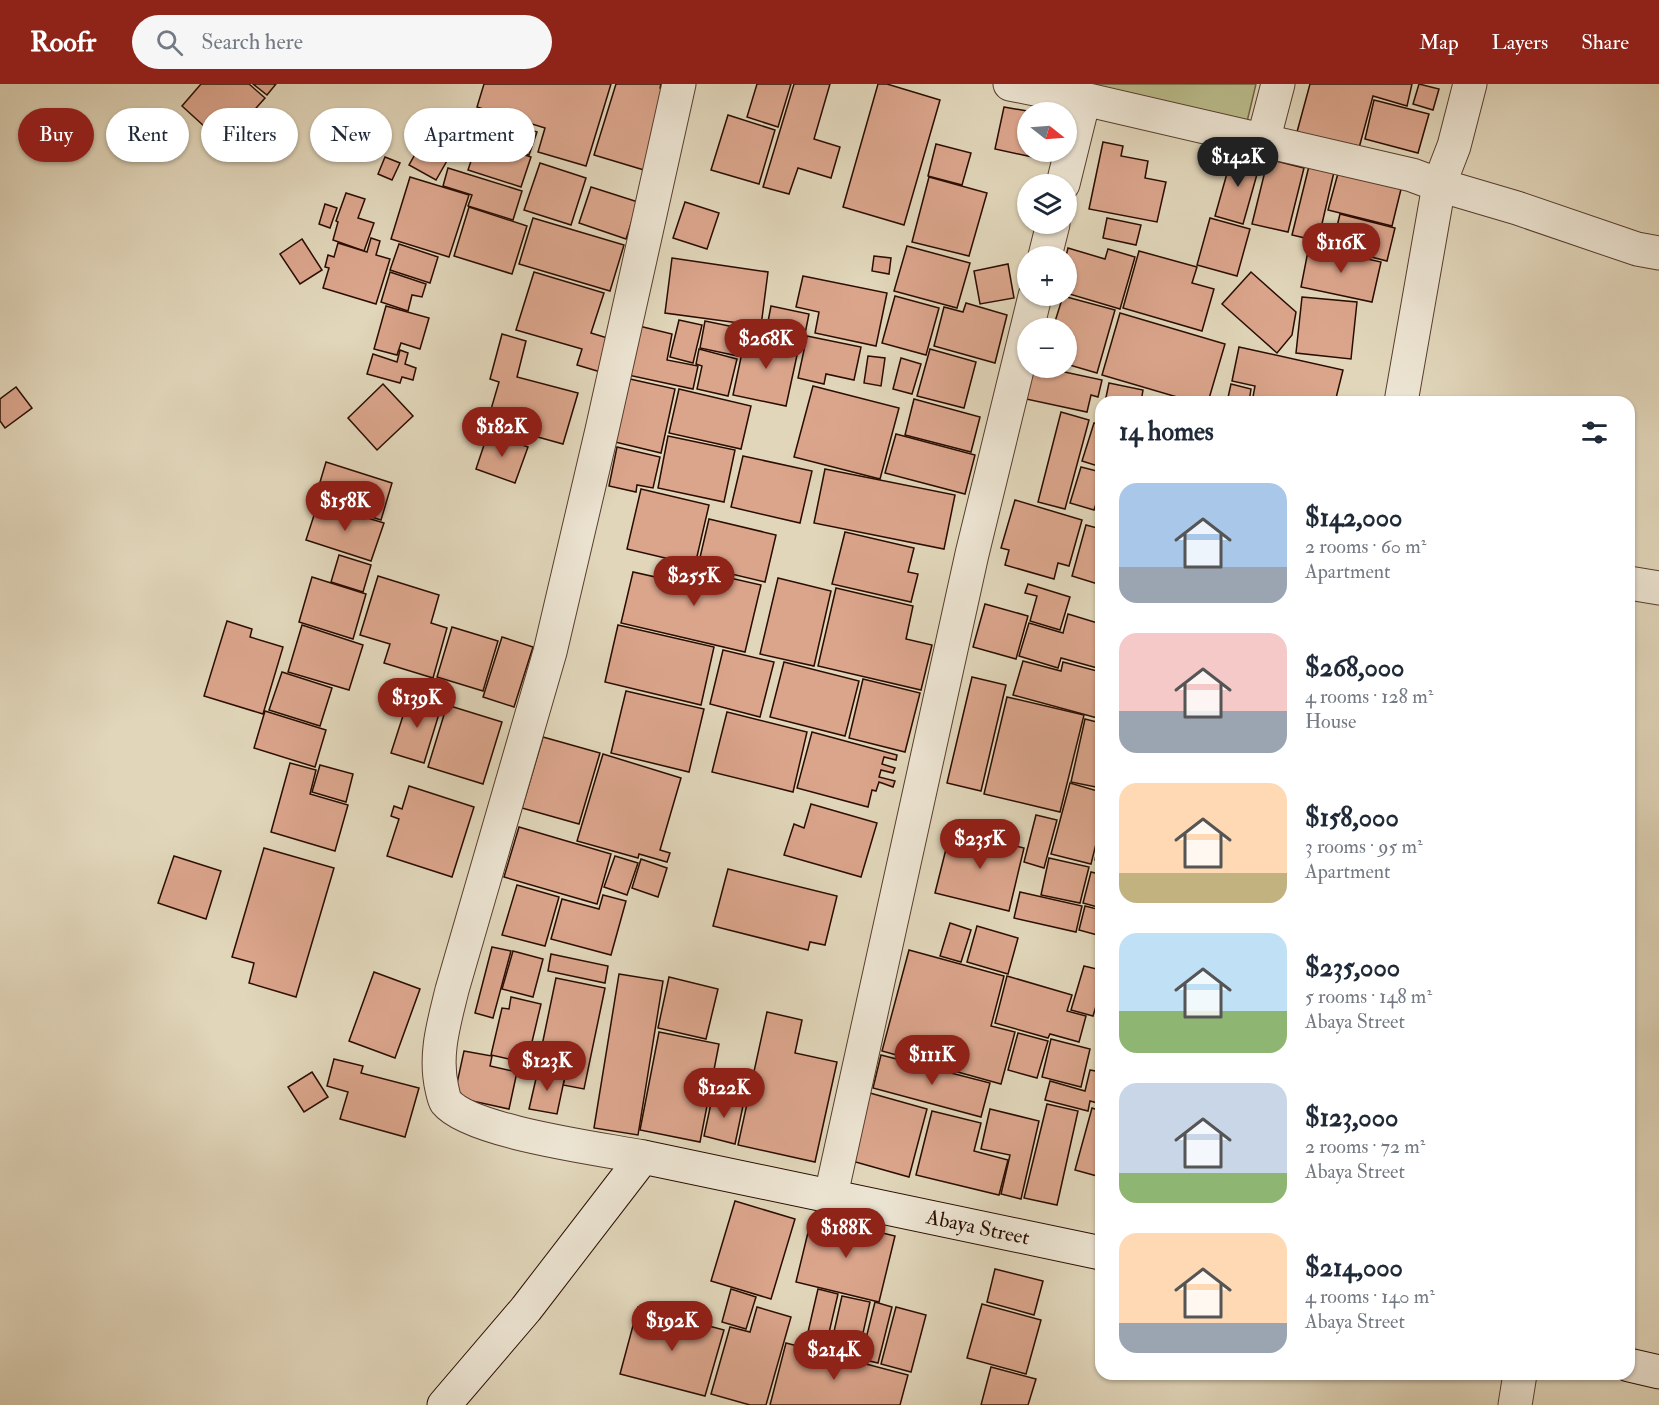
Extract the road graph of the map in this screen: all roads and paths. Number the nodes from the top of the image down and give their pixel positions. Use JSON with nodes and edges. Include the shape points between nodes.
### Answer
{"nodes":[{"id":1,"x":679,"y":84,"type":"edge"},
{"id":2,"x":1010,"y":84,"type":"edge"},
{"id":3,"x":1278,"y":84,"type":"edge"},
{"id":4,"x":1470,"y":84,"type":"edge"},
{"id":5,"x":1084,"y":99,"type":"junction"},
{"id":6,"x":1263,"y":141,"type":"junction"},
{"id":7,"x":1065,"y":174,"type":"edge"},
{"id":8,"x":1439,"y":185,"type":"junction"},
{"id":9,"x":1659,"y":253,"type":"edge"},
{"id":10,"x":1033,"y":306,"type":"edge"},
{"id":11,"x":1402,"y":396,"type":"edge"},
{"id":12,"x":1635,"y":585,"type":"edge"},
{"id":13,"x":1659,"y":588,"type":"edge"},
{"id":14,"x":643,"y":1157,"type":"junction"},
{"id":15,"x":831,"y":1195,"type":"junction"},
{"id":16,"x":1095,"y":1252,"type":"edge"},
{"id":17,"x":1635,"y":1366,"type":"edge"},
{"id":18,"x":1659,"y":1372,"type":"edge"},
{"id":19,"x":1519,"y":1380,"type":"edge"},
{"id":20,"x":444,"y":1405,"type":"edge"},
{"id":21,"x":1515,"y":1405,"type":"edge"}],
"edges":[{"from":1,"to":14,"type":"street","name":"Abaya Street","via":[[550,652],[452,990],[440,1041],[438,1072],[445,1101],[466,1117],[505,1130]]},
{"from":2,"to":5,"type":"street"},
{"from":3,"to":6,"type":"street"},
{"from":4,"to":8,"type":"street"},
{"from":5,"to":6,"type":"street"},
{"from":5,"to":7,"type":"street"},
{"from":6,"to":8,"type":"street","via":[[1412,175]]},
{"from":8,"to":9,"type":"street"},
{"from":8,"to":11,"type":"street"},
{"from":10,"to":15,"type":"street","via":[[969,566]]},
{"from":12,"to":13,"type":"street"},
{"from":14,"to":15,"type":"street","name":"Abaya Street"},
{"from":14,"to":20,"type":"street","via":[[526,1309]]},
{"from":15,"to":16,"type":"street","name":"Abaya Street"},
{"from":17,"to":18,"type":"street"},
{"from":19,"to":21,"type":"street"}]}
